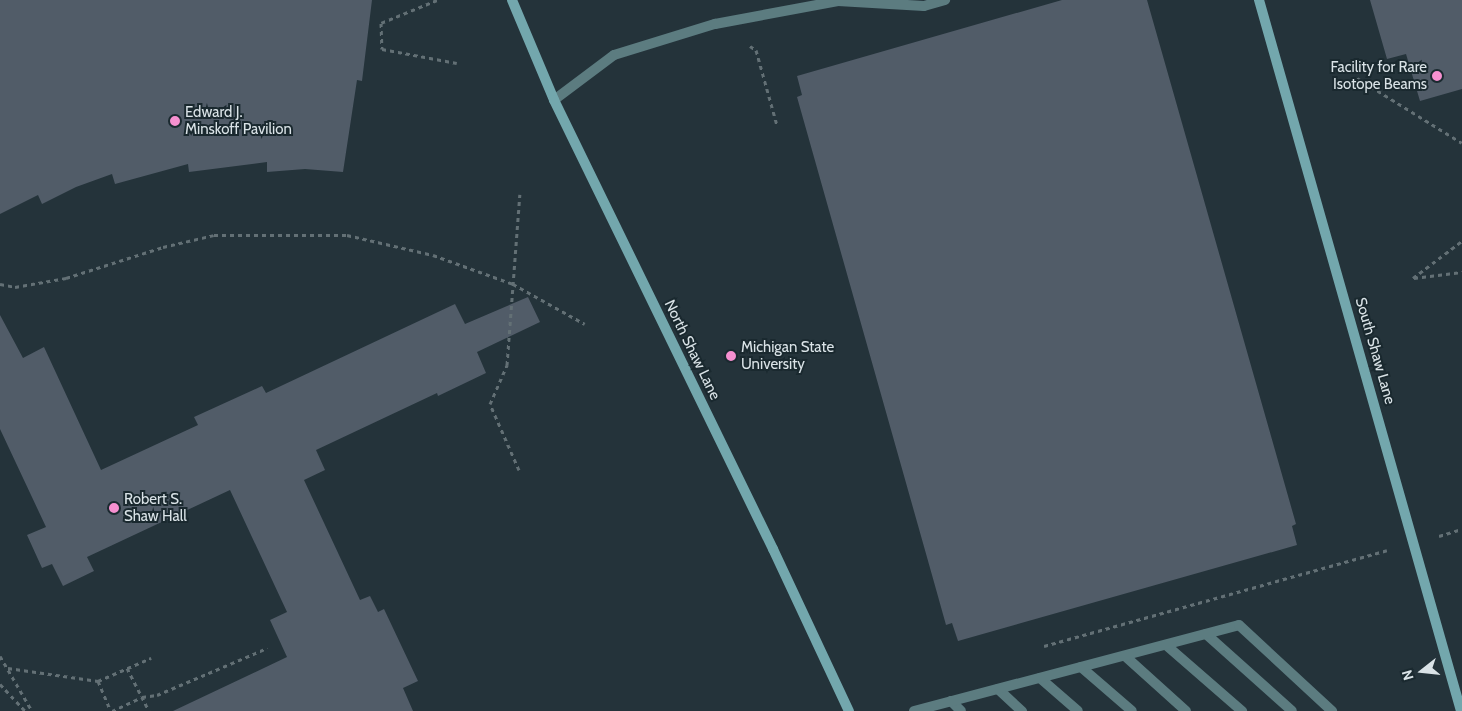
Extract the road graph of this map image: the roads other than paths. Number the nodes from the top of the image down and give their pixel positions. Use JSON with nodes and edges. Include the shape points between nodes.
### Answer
{"nodes":[{"id":1,"x":512,"y":0,"type":"edge"},
{"id":2,"x":945,"y":0,"type":"edge"},
{"id":3,"x":1259,"y":0,"type":"edge"},
{"id":4,"x":554,"y":100,"type":"junction"},
{"id":5,"x":1206,"y":634,"type":"junction"},
{"id":6,"x":1166,"y":645,"type":"junction"},
{"id":7,"x":1125,"y":656,"type":"junction"},
{"id":8,"x":1081,"y":667,"type":"junction"},
{"id":9,"x":1040,"y":678,"type":"junction"},
{"id":10,"x":998,"y":689,"type":"junction"},
{"id":11,"x":951,"y":701,"type":"junction"},
{"id":12,"x":849,"y":711,"type":"edge"},
{"id":13,"x":914,"y":711,"type":"edge"},
{"id":14,"x":961,"y":711,"type":"edge"},
{"id":15,"x":1022,"y":711,"type":"edge"},
{"id":16,"x":1078,"y":711,"type":"edge"},
{"id":17,"x":1132,"y":711,"type":"edge"},
{"id":18,"x":1186,"y":711,"type":"edge"},
{"id":19,"x":1242,"y":711,"type":"edge"},
{"id":20,"x":1292,"y":711,"type":"edge"},
{"id":21,"x":1332,"y":711,"type":"edge"},
{"id":22,"x":1461,"y":711,"type":"edge"}],
"edges":[{"from":1,"to":4,"type":"street","name":"North Shaw Lane"},
{"from":2,"to":4,"type":"lane","via":[[924,6],[838,0],[715,24],[614,55]]},
{"from":3,"to":22,"type":"street","name":"South Shaw Lane"},
{"from":4,"to":12,"type":"street","name":"North Shaw Lane"},
{"from":5,"to":6,"type":"lane"},
{"from":5,"to":20,"type":"lane"},
{"from":5,"to":21,"type":"lane","via":[[1239,626]]},
{"from":6,"to":7,"type":"lane"},
{"from":6,"to":19,"type":"lane"},
{"from":7,"to":8,"type":"lane"},
{"from":7,"to":18,"type":"lane"},
{"from":8,"to":9,"type":"lane"},
{"from":8,"to":17,"type":"lane"},
{"from":9,"to":10,"type":"lane"},
{"from":9,"to":16,"type":"lane"},
{"from":10,"to":11,"type":"lane"},
{"from":10,"to":15,"type":"lane"},
{"from":11,"to":13,"type":"lane"},
{"from":11,"to":14,"type":"lane"}]}
